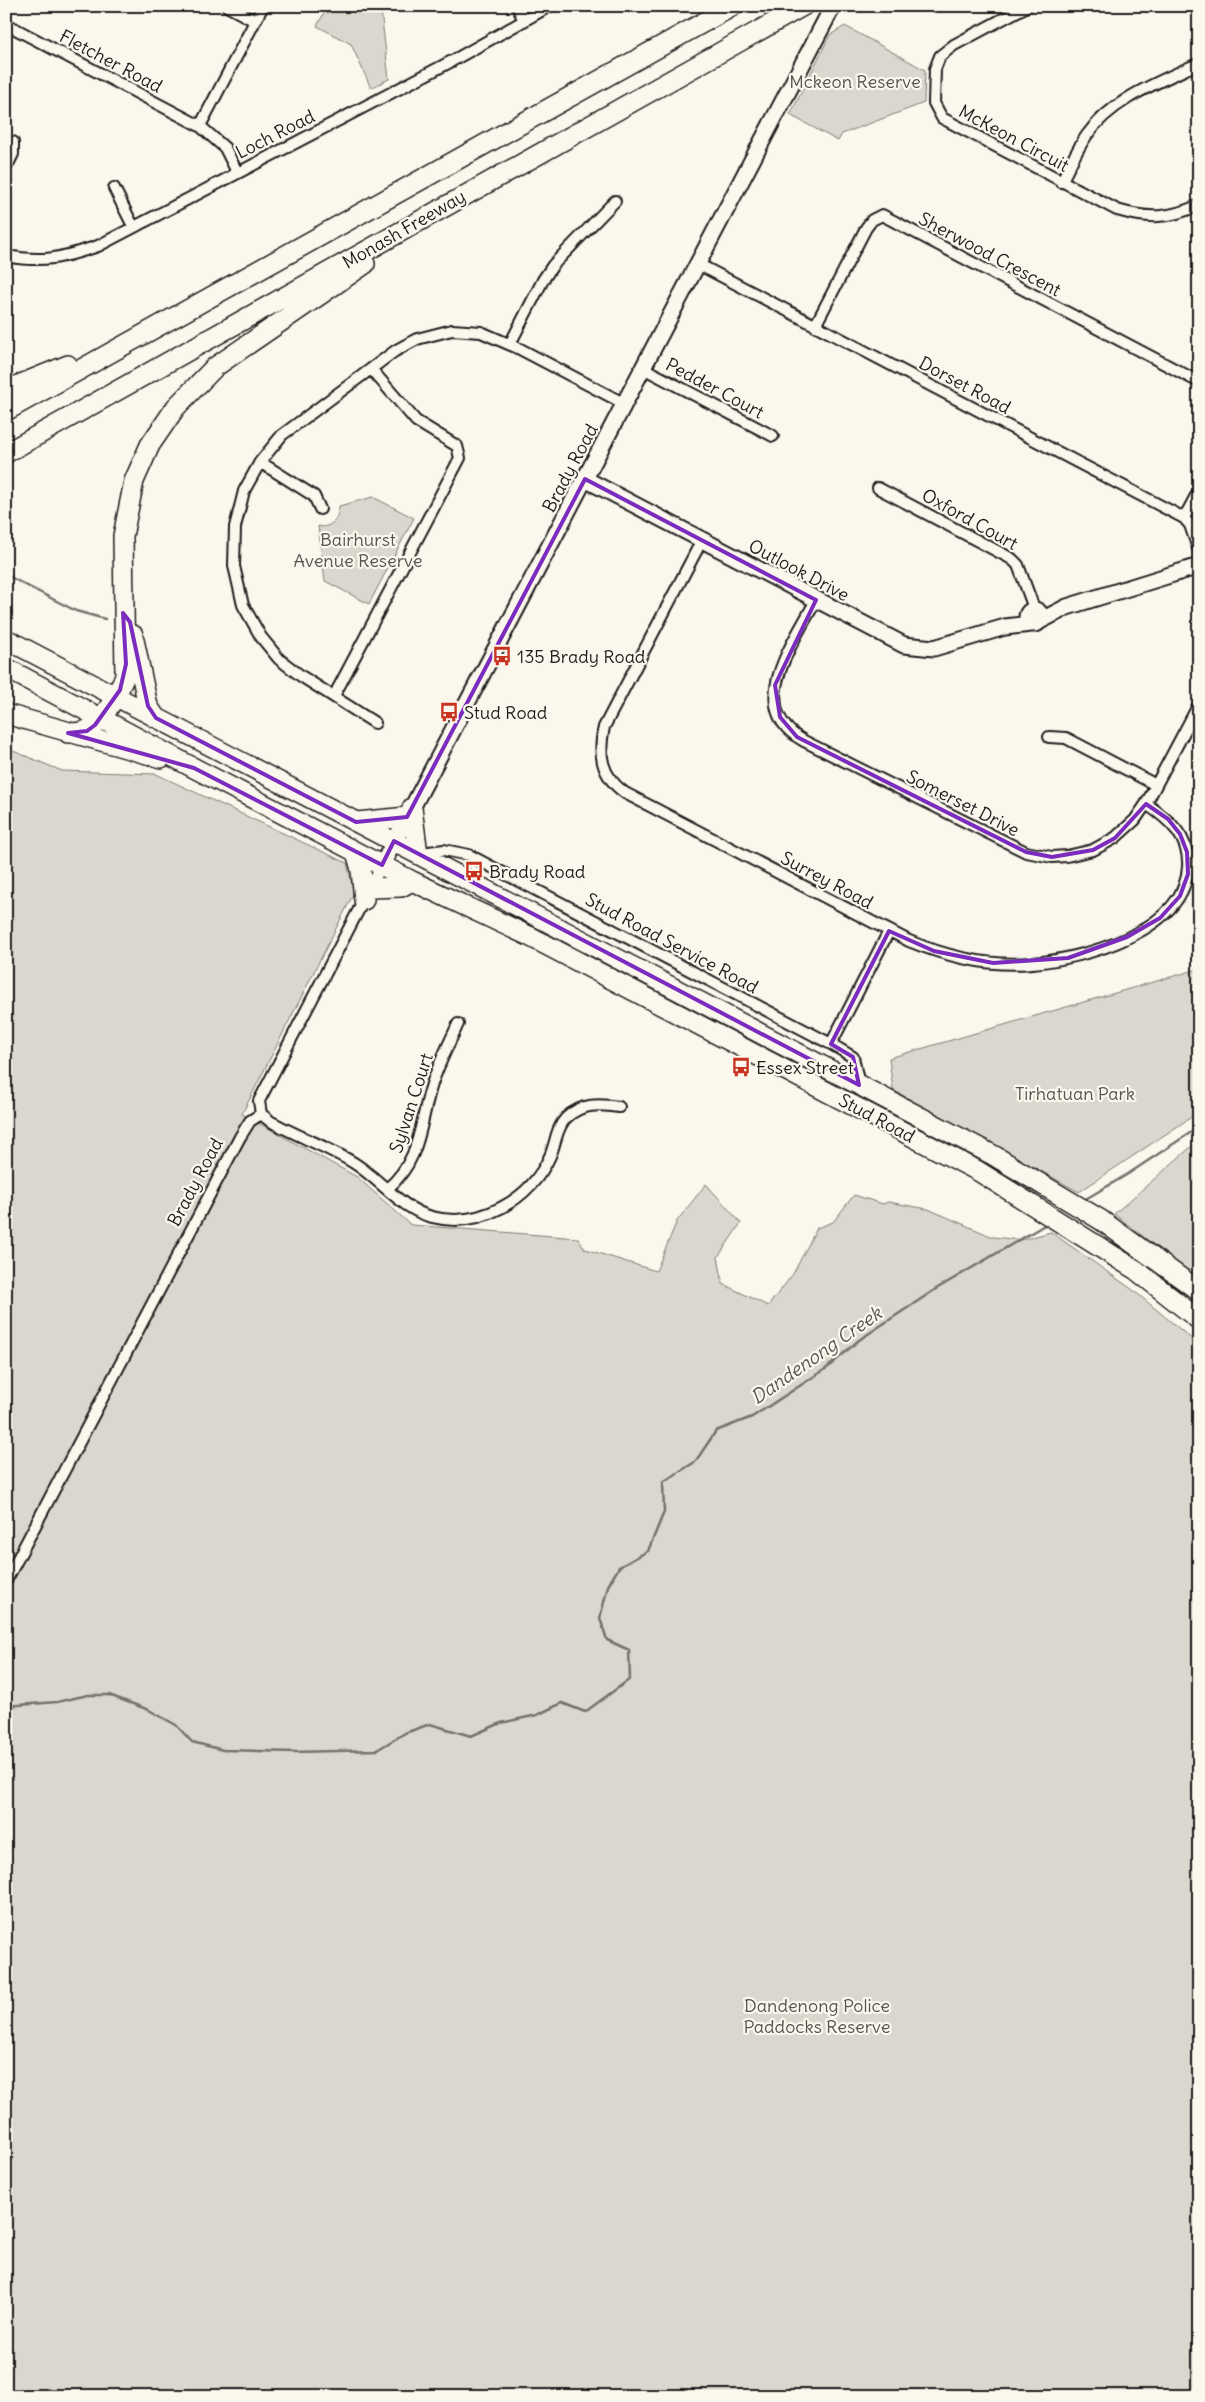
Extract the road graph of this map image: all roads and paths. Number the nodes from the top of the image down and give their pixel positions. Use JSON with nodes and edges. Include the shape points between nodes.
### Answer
{"nodes":[{"id":1,"x":226,"y":6,"type":"edge"},
{"id":2,"x":263,"y":6,"type":"edge"},
{"id":3,"x":517,"y":6,"type":"edge"},
{"id":4,"x":550,"y":6,"type":"edge"},
{"id":5,"x":733,"y":6,"type":"edge"},
{"id":6,"x":803,"y":6,"type":"edge"},
{"id":7,"x":833,"y":6,"type":"edge"},
{"id":8,"x":1027,"y":6,"type":"edge"},
{"id":9,"x":255,"y":21,"type":"junction"},
{"id":10,"x":524,"y":21,"type":"junction"},
{"id":11,"x":6,"y":24,"type":"edge"},
{"id":12,"x":1199,"y":63,"type":"edge"},
{"id":13,"x":200,"y":126,"type":"junction"},
{"id":14,"x":13,"y":142,"type":"dead end"},
{"id":15,"x":6,"y":168,"type":"edge"},
{"id":16,"x":236,"y":172,"type":"junction"},
{"id":17,"x":1061,"y":182,"type":"junction"},
{"id":18,"x":114,"y":188,"type":"dead end"},
{"id":19,"x":460,"y":197,"type":"junction"},
{"id":20,"x":615,"y":202,"type":"dead end"},
{"id":21,"x":1199,"y":205,"type":"edge"},
{"id":22,"x":133,"y":226,"type":"junction"},
{"id":23,"x":6,"y":256,"type":"edge"},
{"id":24,"x":698,"y":264,"type":"junction"},
{"id":25,"x":815,"y":326,"type":"junction"},
{"id":26,"x":143,"y":334,"type":"junction"},
{"id":27,"x":510,"y":344,"type":"junction"},
{"id":28,"x":643,"y":368,"type":"junction"},
{"id":29,"x":372,"y":370,"type":"junction"},
{"id":30,"x":1199,"y":382,"type":"edge"},
{"id":31,"x":6,"y":390,"type":"edge"},
{"id":32,"x":625,"y":404,"type":"junction"},
{"id":33,"x":6,"y":411,"type":"edge"},
{"id":34,"x":772,"y":436,"type":"dead end"},
{"id":35,"x":6,"y":453,"type":"edge"},
{"id":36,"x":260,"y":462,"type":"junction"},
{"id":37,"x":586,"y":479,"type":"junction"},
{"id":38,"x":878,"y":488,"type":"dead end"},
{"id":39,"x":1199,"y":490,"type":"edge"},
{"id":40,"x":320,"y":509,"type":"dead end"},
{"id":41,"x":1184,"y":518,"type":"junction"},
{"id":42,"x":702,"y":540,"type":"junction"},
{"id":43,"x":1199,"y":551,"type":"edge"},
{"id":44,"x":1199,"y":566,"type":"edge"},
{"id":45,"x":816,"y":600,"type":"junction"},
{"id":46,"x":124,"y":613,"type":"junction"},
{"id":47,"x":1033,"y":615,"type":"junction"},
{"id":48,"x":6,"y":639,"type":"edge"},
{"id":49,"x":6,"y":668,"type":"edge"},
{"id":50,"x":334,"y":696,"type":"junction"},
{"id":51,"x":115,"y":697,"type":"junction"},
{"id":52,"x":1199,"y":704,"type":"edge"},
{"id":53,"x":6,"y":714,"type":"edge"},
{"id":54,"x":101,"y":718,"type":"junction"},
{"id":55,"x":156,"y":718,"type":"junction"},
{"id":56,"x":375,"y":723,"type":"dead end"},
{"id":57,"x":68,"y":733,"type":"junction"},
{"id":58,"x":1049,"y":737,"type":"dead end"},
{"id":59,"x":194,"y":768,"type":"junction"},
{"id":60,"x":1156,"y":785,"type":"junction"},
{"id":61,"x":1146,"y":804,"type":"junction"},
{"id":62,"x":410,"y":812,"type":"junction"},
{"id":63,"x":356,"y":822,"type":"junction"},
{"id":64,"x":394,"y":842,"type":"junction"},
{"id":65,"x":356,"y":852,"type":"junction"},
{"id":66,"x":418,"y":854,"type":"junction"},
{"id":67,"x":382,"y":865,"type":"junction"},
{"id":68,"x":412,"y":881,"type":"junction"},
{"id":69,"x":367,"y":894,"type":"junction"},
{"id":70,"x":889,"y":931,"type":"junction"},
{"id":71,"x":458,"y":1024,"type":"dead end"},
{"id":72,"x":831,"y":1044,"type":"junction"},
{"id":73,"x":859,"y":1085,"type":"junction"},
{"id":74,"x":619,"y":1107,"type":"dead end"},
{"id":75,"x":261,"y":1114,"type":"junction"},
{"id":76,"x":387,"y":1189,"type":"junction"},
{"id":77,"x":1199,"y":1291,"type":"edge"},
{"id":78,"x":1199,"y":1320,"type":"edge"},
{"id":79,"x":6,"y":1581,"type":"edge"}],
"edges":[{"from":1,"to":9,"type":"street"},
{"from":2,"to":9,"type":"street"},
{"from":3,"to":10,"type":"street"},
{"from":4,"to":10,"type":"street","name":"Loch Road"},
{"from":5,"to":26,"type":"highway","name":"Monash Freeway"},
{"from":6,"to":19,"type":"highway","name":"Monash Freeway"},
{"from":7,"to":24,"type":"main road","name":"Brady Road"},
{"from":8,"to":17,"type":"street","name":"McKeon Circuit","via":[[954,45],[940,56],[935,69],[934,103],[942,118]]},
{"from":9,"to":13,"type":"street"},
{"from":10,"to":16,"type":"street","name":"Loch Road"},
{"from":11,"to":13,"type":"street","name":"Fletcher Road"},
{"from":12,"to":17,"type":"street","via":[[1110,110],[1087,134]]},
{"from":13,"to":16,"type":"street","name":"Fletcher Road","via":[[225,148]]},
{"from":14,"to":15,"type":"street","via":[[13,154]]},
{"from":16,"to":22,"type":"street","name":"Loch Road"},
{"from":17,"to":21,"type":"street","name":"McKeon Circuit","via":[[1117,210],[1140,217],[1170,216]]},
{"from":18,"to":22,"type":"street"},
{"from":19,"to":35,"type":"highway","name":"Monash Freeway"},
{"from":19,"to":46,"type":"highway","via":[[216,367],[176,407],[150,445],[134,481],[123,536]]},
{"from":20,"to":27,"type":"street","via":[[553,265]]},
{"from":22,"to":23,"type":"street","name":"Loch Road","via":[[98,246],[58,259],[27,260]]},
{"from":24,"to":25,"type":"street","name":"Dorset Road"},
{"from":24,"to":28,"type":"main road","name":"Brady Road"},
{"from":25,"to":30,"type":"street","name":"Sherwood Crescent","via":[[866,228],[882,215]]},
{"from":25,"to":41,"type":"street","name":"Dorset Road"},
{"from":26,"to":31,"type":"highway"},
{"from":26,"to":33,"type":"highway","name":"Monash Freeway"},
{"from":27,"to":29,"type":"street","via":[[481,332],[452,330],[417,339]]},
{"from":27,"to":32,"type":"street"},
{"from":28,"to":32,"type":"main road","name":"Brady Road"},
{"from":28,"to":34,"type":"street","name":"Pedder Court"},
{"from":29,"to":36,"type":"street","via":[[282,435]]},
{"from":29,"to":50,"type":"street","via":[[416,420],[457,446],[460,458]]},
{"from":32,"to":37,"type":"main road","name":"Brady Road"},
{"from":36,"to":40,"type":"street","via":[[314,496]]},
{"from":36,"to":50,"type":"street","via":[[244,491],[235,526],[234,566],[243,605],[260,637],[279,659]]},
{"from":37,"to":42,"type":"main road","name":"Outlook Drive"},
{"from":37,"to":62,"type":"main road","name":"Brady Road"},
{"from":38,"to":47,"type":"street","name":"Oxford Court","via":[[1012,559],[1018,565]]},
{"from":39,"to":41,"type":"street"},
{"from":41,"to":43,"type":"street","via":[[1190,525]]},
{"from":42,"to":45,"type":"main road","name":"Outlook Drive"},
{"from":42,"to":70,"type":"street","name":"Surrey Road","via":[[604,727],[600,745],[603,767],[625,793]]},
{"from":44,"to":47,"type":"main road","name":"Outlook Drive"},
{"from":45,"to":47,"type":"main road","name":"Outlook Drive","via":[[916,648],[934,648]]},
{"from":45,"to":61,"type":"street","name":"Somerset Drive","via":[[775,685],[780,717],[797,737],[1026,852],[1052,857],[1093,850],[1115,838],[1135,820]]},
{"from":46,"to":51,"type":"highway","via":[[125,676]]},
{"from":46,"to":55,"type":"highway","via":[[130,622],[148,706]]},
{"from":48,"to":51,"type":"highway","name":"Stud Road"},
{"from":49,"to":54,"type":"highway","name":"Stud Road"},
{"from":50,"to":56,"type":"street"},
{"from":51,"to":54,"type":"highway"},
{"from":51,"to":55,"type":"highway","name":"Stud Road"},
{"from":52,"to":60,"type":"street","name":"Somerset Drive"},
{"from":53,"to":57,"type":"highway"},
{"from":54,"to":57,"type":"highway","via":[[87,730]]},
{"from":54,"to":59,"type":"highway","name":"Stud Road"},
{"from":55,"to":63,"type":"highway","name":"Stud Road"},
{"from":57,"to":59,"type":"highway"},
{"from":58,"to":60,"type":"street","via":[[1066,738]]},
{"from":59,"to":65,"type":"highway","name":"Stud Road"},
{"from":60,"to":61,"type":"street","name":"Somerset Drive"},
{"from":61,"to":70,"type":"street","name":"Surrey Road","via":[[1168,819],[1180,834],[1187,852],[1188,874],[1180,896],[1170,910],[1145,928],[1068,958],[1031,963],[993,963],[934,951]]},
{"from":62,"to":63,"type":"highway"},
{"from":62,"to":64,"type":"main road","name":"Brady Road"},
{"from":62,"to":66,"type":"highway"},
{"from":63,"to":64,"type":"highway","name":"Stud Road"},
{"from":64,"to":66,"type":"highway","name":"Stud Road"},
{"from":64,"to":67,"type":"main road","name":"Brady Road"},
{"from":65,"to":67,"type":"highway","name":"Stud Road"},
{"from":65,"to":69,"type":"highway"},
{"from":66,"to":72,"type":"street","name":"Stud Road Service Road","via":[[444,850],[469,854]]},
{"from":66,"to":73,"type":"highway","name":"Stud Road"},
{"from":67,"to":68,"type":"highway","name":"Stud Road"},
{"from":67,"to":69,"type":"street","name":"Brady Road"},
{"from":68,"to":69,"type":"highway","via":[[401,887]]},
{"from":68,"to":78,"type":"highway","name":"Stud Road","via":[[529,936],[978,1171],[1136,1270]]},
{"from":69,"to":75,"type":"street","name":"Brady Road","via":[[261,1098]]},
{"from":70,"to":72,"type":"street"},
{"from":71,"to":76,"type":"street","name":"Sylvan Court","via":[[435,1075],[417,1148],[398,1180]]},
{"from":72,"to":73,"type":"street","name":"Stud Road Service Road","via":[[853,1056]]},
{"from":73,"to":77,"type":"highway","name":"Stud Road","via":[[1053,1190]]},
{"from":74,"to":76,"type":"street","via":[[584,1106],[571,1113],[562,1122],[551,1156],[533,1182],[518,1196],[489,1213],[463,1219],[430,1216],[408,1206]]},
{"from":75,"to":76,"type":"street","via":[[348,1160]]},
{"from":75,"to":79,"type":"street","name":"Brady Road","via":[[242,1132]]}]}
